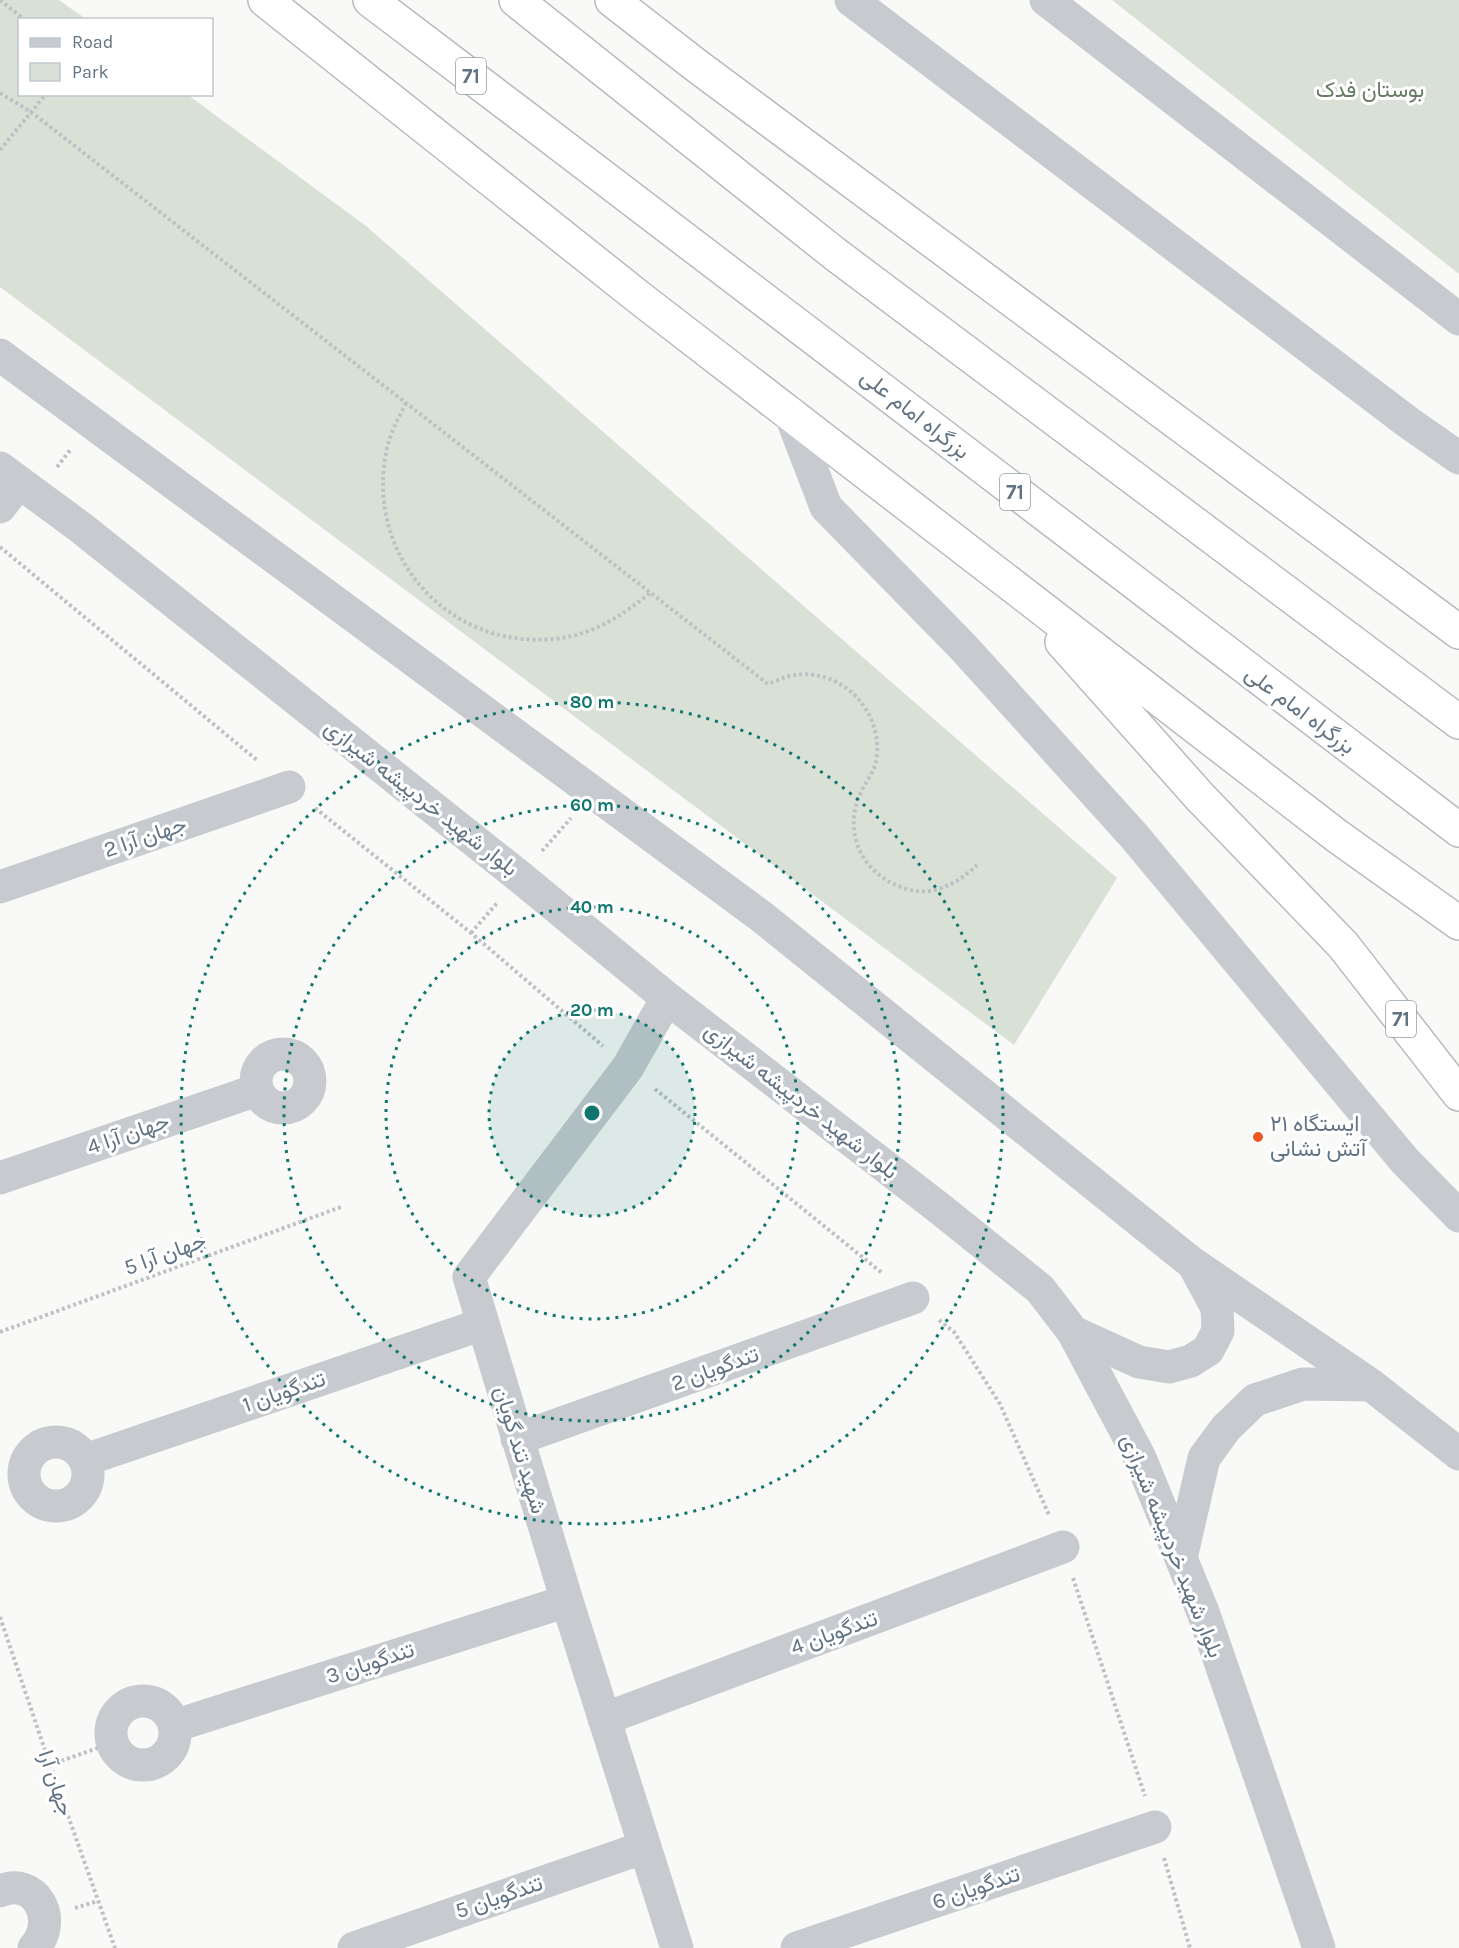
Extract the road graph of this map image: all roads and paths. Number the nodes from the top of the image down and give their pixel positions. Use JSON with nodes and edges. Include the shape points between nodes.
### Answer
{"nodes":[{"id":1,"x":0,"y":0,"type":"edge"},
{"id":2,"x":265,"y":0,"type":"edge"},
{"id":3,"x":370,"y":0,"type":"edge"},
{"id":4,"x":516,"y":0,"type":"edge"},
{"id":5,"x":851,"y":0,"type":"edge"},
{"id":6,"x":1046,"y":0,"type":"edge"},
{"id":7,"x":621,"y":6,"type":"edge"},
{"id":8,"x":22,"y":18,"type":"edge"},
{"id":9,"x":0,"y":93,"type":"edge"},
{"id":10,"x":44,"y":96,"type":"edge"},
{"id":11,"x":31,"y":112,"type":"junction"},
{"id":12,"x":0,"y":150,"type":"edge"},
{"id":13,"x":1459,"y":320,"type":"edge"},
{"id":14,"x":0,"y":355,"type":"edge"},
{"id":15,"x":406,"y":402,"type":"junction"},
{"id":16,"x":790,"y":413,"type":"junction"},
{"id":17,"x":91,"y":422,"type":"junction"},
{"id":18,"x":1459,"y":458,"type":"edge"},
{"id":19,"x":14,"y":488,"type":"edge"},
{"id":20,"x":0,"y":547,"type":"edge"},
{"id":21,"x":1009,"y":583,"type":"junction"},
{"id":22,"x":650,"y":592,"type":"junction"},
{"id":23,"x":1459,"y":632,"type":"edge"},
{"id":24,"x":1459,"y":722,"type":"edge"},
{"id":25,"x":289,"y":787,"type":"junction"},
{"id":26,"x":1459,"y":830,"type":"edge"},
{"id":27,"x":977,"y":865,"type":"dead end"},
{"id":28,"x":0,"y":887,"type":"edge"},
{"id":29,"x":1459,"y":923,"type":"edge"},
{"id":30,"x":667,"y":998,"type":"junction"},
{"id":31,"x":628,"y":1067,"type":"junction"},
{"id":32,"x":257,"y":1090,"type":"dead end"},
{"id":33,"x":1459,"y":1094,"type":"edge"},
{"id":34,"x":0,"y":1178,"type":"edge"},
{"id":35,"x":341,"y":1207,"type":"dead end"},
{"id":36,"x":1459,"y":1216,"type":"edge"},
{"id":37,"x":1192,"y":1263,"type":"junction"},
{"id":38,"x":913,"y":1298,"type":"junction"},
{"id":39,"x":483,"y":1324,"type":"junction"},
{"id":40,"x":0,"y":1332,"type":"edge"},
{"id":41,"x":1073,"y":1332,"type":"junction"},
{"id":42,"x":1371,"y":1386,"type":"junction"},
{"id":43,"x":517,"y":1439,"type":"junction"},
{"id":44,"x":1459,"y":1454,"type":"edge"},
{"id":45,"x":86,"y":1460,"type":"dead end"},
{"id":46,"x":1063,"y":1547,"type":"junction"},
{"id":47,"x":1181,"y":1558,"type":"junction"},
{"id":48,"x":567,"y":1601,"type":"junction"},
{"id":49,"x":0,"y":1617,"type":"edge"},
{"id":50,"x":6,"y":1638,"type":"junction"},
{"id":51,"x":0,"y":1640,"type":"edge"},
{"id":52,"x":604,"y":1719,"type":"junction"},
{"id":53,"x":174,"y":1726,"type":"junction"},
{"id":54,"x":112,"y":1743,"type":"junction"},
{"id":55,"x":50,"y":1765,"type":"junction"},
{"id":56,"x":1155,"y":1827,"type":"junction"},
{"id":57,"x":645,"y":1847,"type":"junction"},
{"id":58,"x":0,"y":1891,"type":"edge"},
{"id":59,"x":34,"y":1948,"type":"edge"},
{"id":60,"x":115,"y":1948,"type":"edge"},
{"id":61,"x":354,"y":1948,"type":"edge"},
{"id":62,"x":677,"y":1948,"type":"edge"},
{"id":63,"x":797,"y":1948,"type":"edge"},
{"id":64,"x":1190,"y":1948,"type":"edge"},
{"id":65,"x":1320,"y":1948,"type":"edge"}],
"edges":[{"from":1,"to":8,"type":"path"},
{"from":2,"to":16,"type":"highway"},
{"from":3,"to":26,"type":"highway","name":"بزرگراه امام علی","number":"71"},
{"from":4,"to":24,"type":"highway","via":[[835,254]]},
{"from":5,"to":18,"type":"street"},
{"from":6,"to":13,"type":"street"},
{"from":7,"to":23,"type":"highway"},
{"from":9,"to":11,"type":"path"},
{"from":10,"to":11,"type":"path"},
{"from":11,"to":12,"type":"path"},
{"from":11,"to":15,"type":"path"},
{"from":14,"to":17,"type":"street"},
{"from":15,"to":22,"type":"path"},
{"from":15,"to":22,"type":"path","via":[[386,452],[383,495],[389,530],[399,555],[430,597],[476,627],[528,640],[555,639],[606,624]]},
{"from":16,"to":21,"type":"highway"},
{"from":16,"to":36,"type":"street","via":[[826,507],[964,648],[1134,836],[1405,1161]]},
{"from":17,"to":19,"type":"path"},
{"from":17,"to":37,"type":"street","via":[[762,917]]},
{"from":19,"to":30,"type":"street","name":"بلوار شهید خردپیشه شیرازی","via":[[511,869]]},
{"from":20,"to":25,"type":"path"},
{"from":21,"to":29,"type":"highway","via":[[1337,836]]},
{"from":21,"to":33,"type":"highway","number":"71","via":[[1200,797],[1343,945]]},
{"from":22,"to":27,"type":"path","via":[[768,684],[786,677],[814,676],[841,684],[856,695],[867,709],[878,741],[873,775],[861,790],[854,827],[858,846],[879,876],[912,891],[930,891],[948,887]]},
{"from":25,"to":28,"type":"street","name":"جهان آرا 2"},
{"from":25,"to":31,"type":"path","via":[[471,933]]},
{"from":30,"to":31,"type":"street","name":"شهید تند گویان"},
{"from":30,"to":41,"type":"street","name":"بلوار شهید خردپیشه شیرازی","via":[[1040,1288]]},
{"from":31,"to":38,"type":"path"},
{"from":31,"to":39,"type":"street","name":"شهید تند گویان","via":[[469,1277]]},
{"from":32,"to":34,"type":"street","name":"جهان آرا 4"},
{"from":35,"to":40,"type":"path","name":"جهان آرا 5"},
{"from":37,"to":41,"type":"street","via":[[1217,1308],[1218,1331],[1208,1350],[1191,1361],[1169,1367],[1139,1362]]},
{"from":37,"to":42,"type":"street"},
{"from":38,"to":43,"type":"street","name":"تندگویان 2"},
{"from":38,"to":46,"type":"path","via":[[954,1332],[1000,1404]]},
{"from":39,"to":43,"type":"street","name":"شهید تند گویان"},
{"from":39,"to":45,"type":"street","name":"تندگویان 1"},
{"from":41,"to":47,"type":"street","name":"بلوار شهید خردپیشه شیرازی","via":[[1140,1458]]},
{"from":42,"to":44,"type":"street"},
{"from":42,"to":47,"type":"street","via":[[1303,1384],[1255,1400],[1226,1428],[1204,1458]]},
{"from":43,"to":48,"type":"street","name":"شهید تند گویان"},
{"from":46,"to":52,"type":"street","name":"تندگویان 4"},
{"from":46,"to":56,"type":"path"},
{"from":47,"to":65,"type":"street","name":"بلوار شهید خردپیشه شیرازی"},
{"from":48,"to":52,"type":"street","name":"شهید تند گویان"},
{"from":48,"to":53,"type":"street","name":"تندگویان 3"},
{"from":49,"to":50,"type":"path","name":"جهان آرا"},
{"from":50,"to":51,"type":"path"},
{"from":50,"to":55,"type":"path","name":"جهان آرا"},
{"from":52,"to":57,"type":"street","name":"شهید تند گویان"},
{"from":53,"to":54,"type":"street","via":[[172,1748],[157,1762],[135,1765],[117,1753]]},
{"from":53,"to":54,"type":"street","via":[[155,1704],[134,1702],[117,1714]]},
{"from":54,"to":55,"type":"path"},
{"from":55,"to":60,"type":"path","name":"جهان آرا"},
{"from":56,"to":63,"type":"street","name":"تندگویان 6"},
{"from":56,"to":64,"type":"path"},
{"from":57,"to":61,"type":"street","name":"تندگویان 5"},
{"from":57,"to":62,"type":"street","name":"شهید تند گویان"},
{"from":58,"to":59,"type":"street","via":[[27,1891],[42,1907],[45,1928]]}]}
